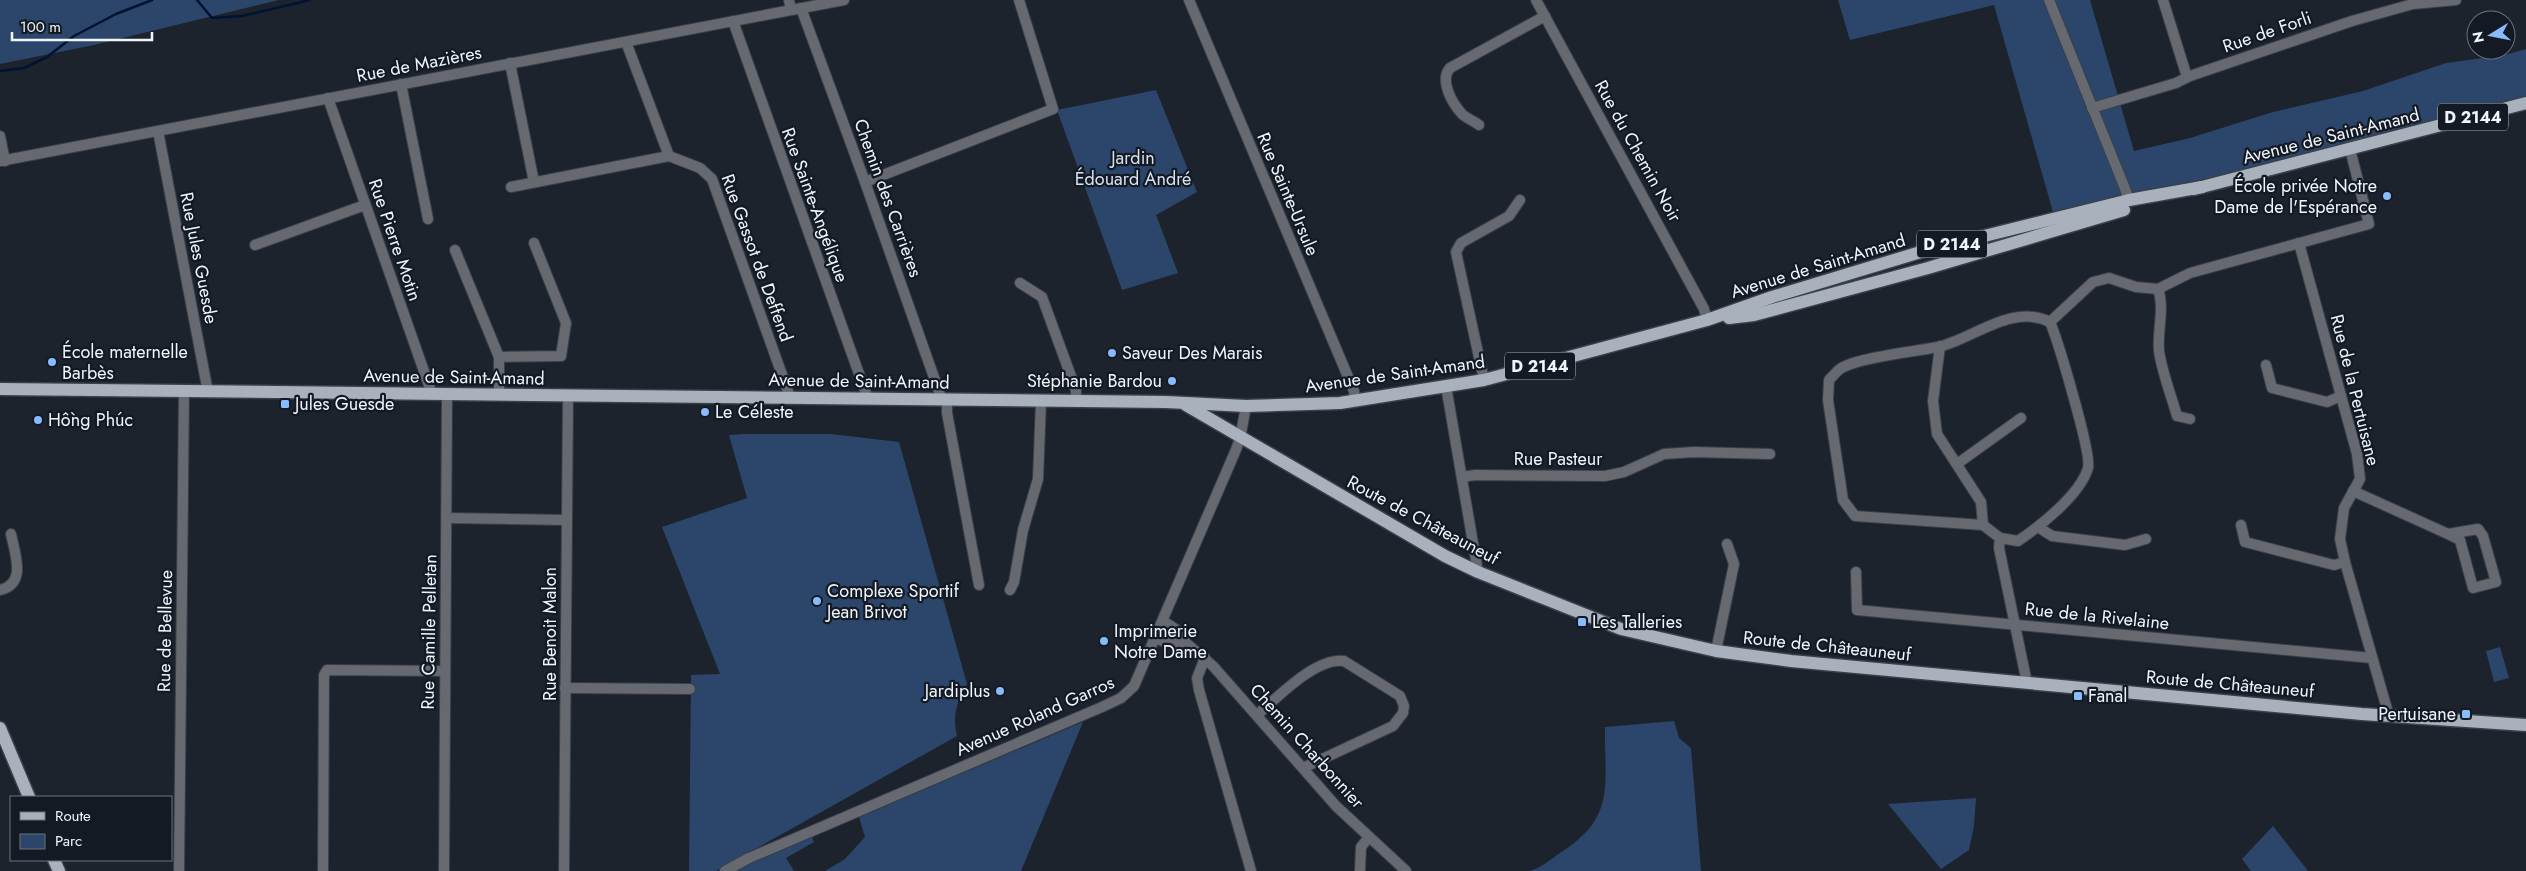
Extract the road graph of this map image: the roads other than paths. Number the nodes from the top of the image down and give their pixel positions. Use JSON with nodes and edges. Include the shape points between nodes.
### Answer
{"nodes":[{"id":1,"x":844,"y":0,"type":"edge"},
{"id":2,"x":1019,"y":0,"type":"edge"},
{"id":3,"x":1189,"y":0,"type":"edge"},
{"id":4,"x":1536,"y":0,"type":"edge"},
{"id":5,"x":2049,"y":0,"type":"edge"},
{"id":6,"x":2163,"y":0,"type":"edge"},
{"id":7,"x":2456,"y":0,"type":"edge"},
{"id":8,"x":793,"y":6,"type":"edge"},
{"id":9,"x":1545,"y":16,"type":"junction"},
{"id":10,"x":733,"y":21,"type":"junction"},
{"id":11,"x":626,"y":42,"type":"junction"},
{"id":12,"x":510,"y":63,"type":"junction"},
{"id":13,"x":2187,"y":77,"type":"junction"},
{"id":14,"x":401,"y":84,"type":"junction"},
{"id":15,"x":328,"y":98,"type":"junction"},
{"id":16,"x":2526,"y":103,"type":"edge"},
{"id":17,"x":2092,"y":108,"type":"junction"},
{"id":18,"x":1479,"y":125,"type":"dead end"},
{"id":19,"x":158,"y":131,"type":"junction"},
{"id":20,"x":0,"y":136,"type":"edge"},
{"id":21,"x":2350,"y":149,"type":"junction"},
{"id":22,"x":669,"y":156,"type":"junction"},
{"id":23,"x":2,"y":161,"type":"edge"},
{"id":24,"x":534,"y":182,"type":"junction"},
{"id":25,"x":866,"y":182,"type":"junction"},
{"id":26,"x":511,"y":187,"type":"dead end"},
{"id":27,"x":2202,"y":187,"type":"junction"},
{"id":28,"x":1520,"y":200,"type":"dead end"},
{"id":29,"x":2129,"y":200,"type":"junction"},
{"id":30,"x":365,"y":205,"type":"junction"},
{"id":31,"x":2112,"y":213,"type":"junction"},
{"id":32,"x":428,"y":219,"type":"dead end"},
{"id":33,"x":1985,"y":236,"type":"junction"},
{"id":34,"x":534,"y":243,"type":"dead end"},
{"id":35,"x":2298,"y":243,"type":"junction"},
{"id":36,"x":255,"y":244,"type":"dead end"},
{"id":37,"x":455,"y":250,"type":"dead end"},
{"id":38,"x":1989,"y":250,"type":"junction"},
{"id":39,"x":1924,"y":251,"type":"junction"},
{"id":40,"x":1928,"y":268,"type":"junction"},
{"id":41,"x":1020,"y":283,"type":"dead end"},
{"id":42,"x":2158,"y":289,"type":"junction"},
{"id":43,"x":1707,"y":320,"type":"junction"},
{"id":44,"x":2050,"y":322,"type":"junction"},
{"id":45,"x":1940,"y":346,"type":"junction"},
{"id":46,"x":499,"y":356,"type":"junction"},
{"id":47,"x":2266,"y":366,"type":"dead end"},
{"id":48,"x":1484,"y":380,"type":"junction"},
{"id":49,"x":1446,"y":386,"type":"junction"},
{"id":50,"x":0,"y":389,"type":"edge"},
{"id":51,"x":184,"y":391,"type":"junction"},
{"id":52,"x":208,"y":392,"type":"junction"},
{"id":53,"x":432,"y":394,"type":"junction"},
{"id":54,"x":447,"y":394,"type":"junction"},
{"id":55,"x":499,"y":395,"type":"junction"},
{"id":56,"x":2341,"y":396,"type":"junction"},
{"id":57,"x":568,"y":397,"type":"junction"},
{"id":58,"x":790,"y":397,"type":"junction"},
{"id":59,"x":868,"y":399,"type":"junction"},
{"id":60,"x":944,"y":400,"type":"junction"},
{"id":61,"x":1076,"y":400,"type":"junction"},
{"id":62,"x":1041,"y":401,"type":"junction"},
{"id":63,"x":1355,"y":401,"type":"junction"},
{"id":64,"x":1181,"y":402,"type":"junction"},
{"id":65,"x":1246,"y":406,"type":"junction"},
{"id":66,"x":2021,"y":418,"type":"dead end"},
{"id":67,"x":2190,"y":419,"type":"dead end"},
{"id":68,"x":1240,"y":439,"type":"junction"},
{"id":69,"x":1770,"y":454,"type":"dead end"},
{"id":70,"x":1957,"y":464,"type":"junction"},
{"id":71,"x":1462,"y":477,"type":"junction"},
{"id":72,"x":2353,"y":491,"type":"junction"},
{"id":73,"x":447,"y":518,"type":"junction"},
{"id":74,"x":567,"y":520,"type":"junction"},
{"id":75,"x":1983,"y":525,"type":"junction"},
{"id":76,"x":2241,"y":525,"type":"dead end"},
{"id":77,"x":2038,"y":528,"type":"junction"},
{"id":78,"x":11,"y":534,"type":"dead end"},
{"id":79,"x":2448,"y":534,"type":"junction"},
{"id":80,"x":2000,"y":538,"type":"junction"},
{"id":81,"x":2146,"y":539,"type":"dead end"},
{"id":82,"x":1727,"y":544,"type":"dead end"},
{"id":83,"x":2344,"y":562,"type":"junction"},
{"id":84,"x":1478,"y":572,"type":"junction"},
{"id":85,"x":1856,"y":572,"type":"dead end"},
{"id":86,"x":979,"y":585,"type":"dead end"},
{"id":87,"x":0,"y":590,"type":"edge"},
{"id":88,"x":1010,"y":590,"type":"dead end"},
{"id":89,"x":1163,"y":622,"type":"junction"},
{"id":90,"x":2013,"y":624,"type":"junction"},
{"id":91,"x":1156,"y":638,"type":"junction"},
{"id":92,"x":1185,"y":642,"type":"junction"},
{"id":93,"x":1716,"y":651,"type":"junction"},
{"id":94,"x":1206,"y":658,"type":"junction"},
{"id":95,"x":2372,"y":658,"type":"junction"},
{"id":96,"x":445,"y":671,"type":"junction"},
{"id":97,"x":2027,"y":683,"type":"junction"},
{"id":98,"x":565,"y":688,"type":"junction"},
{"id":99,"x":690,"y":689,"type":"dead end"},
{"id":100,"x":1257,"y":714,"type":"junction"},
{"id":101,"x":2389,"y":716,"type":"junction"},
{"id":102,"x":2526,"y":725,"type":"edge"},
{"id":103,"x":0,"y":728,"type":"edge"},
{"id":104,"x":1303,"y":768,"type":"junction"},
{"id":105,"x":29,"y":796,"type":"edge"},
{"id":106,"x":1369,"y":837,"type":"junction"},
{"id":107,"x":179,"y":871,"type":"edge"},
{"id":108,"x":323,"y":871,"type":"edge"},
{"id":109,"x":444,"y":871,"type":"edge"},
{"id":110,"x":564,"y":871,"type":"edge"},
{"id":111,"x":725,"y":871,"type":"edge"},
{"id":112,"x":1251,"y":871,"type":"edge"},
{"id":113,"x":1360,"y":871,"type":"edge"},
{"id":114,"x":1406,"y":871,"type":"edge"}],
"edges":[{"from":1,"to":8,"type":"street","name":"Rue de Mazières"},
{"from":2,"to":25,"type":"street","via":[[1053,109]]},
{"from":3,"to":63,"type":"street","name":"Rue Sainte-Ursule","via":[[1354,391]]},
{"from":4,"to":9,"type":"street","name":"Rue du Chemin Noir"},
{"from":5,"to":17,"type":"street"},
{"from":6,"to":13,"type":"street"},
{"from":7,"to":13,"type":"street","name":"Rue de Forli","via":[[2413,4],[2352,21]]},
{"from":8,"to":10,"type":"street","name":"Rue de Mazières"},
{"from":8,"to":25,"type":"street","name":"Chemin des Carrières"},
{"from":9,"to":18,"type":"street","via":[[1446,73],[1444,81],[1462,114]]},
{"from":9,"to":43,"type":"street","name":"Rue du Chemin Noir","via":[[1660,224]]},
{"from":10,"to":11,"type":"street","name":"Rue de Mazières"},
{"from":10,"to":59,"type":"street","name":"Rue Sainte-Angélique"},
{"from":11,"to":12,"type":"street","name":"Rue de Mazières"},
{"from":11,"to":22,"type":"street"},
{"from":12,"to":14,"type":"street","name":"Rue de Mazières"},
{"from":12,"to":24,"type":"street"},
{"from":13,"to":17,"type":"street","name":"Rue de Forli"},
{"from":14,"to":15,"type":"street","name":"Rue de Mazières"},
{"from":14,"to":32,"type":"street"},
{"from":15,"to":19,"type":"street","name":"Rue de Mazières"},
{"from":15,"to":30,"type":"street","name":"Rue Pierre Motin"},
{"from":16,"to":21,"type":"main road","name":"Avenue de Saint-Amand","number":"D 2144"},
{"from":17,"to":29,"type":"street"},
{"from":19,"to":23,"type":"street","name":"Rue de Mazières"},
{"from":19,"to":52,"type":"street","name":"Rue Jules Guesde"},
{"from":20,"to":23,"type":"street"},
{"from":21,"to":27,"type":"main road","name":"Avenue de Saint-Amand","number":"D 2144"},
{"from":21,"to":35,"type":"street","via":[[2369,224]]},
{"from":22,"to":24,"type":"street"},
{"from":22,"to":58,"type":"street","name":"Rue Gassot de Deffend","via":[[700,168],[712,178]]},
{"from":24,"to":26,"type":"street"},
{"from":25,"to":60,"type":"street","name":"Chemin des Carrières"},
{"from":27,"to":29,"type":"main road","name":"Avenue de Saint-Amand","number":"D 2144"},
{"from":27,"to":31,"type":"main road","name":"Avenue de Saint-Amand","number":"D 2144"},
{"from":28,"to":48,"type":"street","via":[[1509,216],[1461,243],[1456,252]]},
{"from":29,"to":31,"type":"street"},
{"from":29,"to":33,"type":"main road","name":"Avenue de Saint-Amand","number":"D 2144"},
{"from":30,"to":36,"type":"street"},
{"from":30,"to":53,"type":"street","name":"Rue Pierre Motin"},
{"from":31,"to":38,"type":"main road","name":"Avenue de Saint-Amand","number":"D 2144"},
{"from":33,"to":38,"type":"main road"},
{"from":33,"to":39,"type":"main road","name":"Avenue de Saint-Amand","number":"D 2144"},
{"from":34,"to":46,"type":"street","via":[[566,324],[561,356]]},
{"from":35,"to":42,"type":"street","via":[[2190,273]]},
{"from":35,"to":56,"type":"street","name":"Rue de la Pertuisane"},
{"from":37,"to":46,"type":"street"},
{"from":38,"to":40,"type":"main road","name":"Avenue de Saint-Amand","number":"D 2144"},
{"from":39,"to":40,"type":"main road"},
{"from":39,"to":43,"type":"main road","name":"Avenue de Saint-Amand","number":"D 2144"},
{"from":40,"to":43,"type":"main road","name":"Avenue de Saint-Amand","number":"D 2144","via":[[1754,315]]},
{"from":41,"to":61,"type":"street","via":[[1042,297],[1076,390]]},
{"from":42,"to":44,"type":"street","via":[[2109,278],[2093,282]]},
{"from":42,"to":67,"type":"street","via":[[2162,300],[2159,352],[2177,416]]},
{"from":43,"to":48,"type":"main road","name":"Avenue de Saint-Amand","number":"D 2144"},
{"from":44,"to":45,"type":"street","via":[[2037,315],[2010,318]]},
{"from":44,"to":77,"type":"street","via":[[2087,446],[2088,467],[2081,484]]},
{"from":45,"to":70,"type":"street","via":[[1933,401],[1937,434]]},
{"from":45,"to":75,"type":"street","via":[[1842,368],[1829,380],[1828,400],[1843,500],[1855,516]]},
{"from":46,"to":55,"type":"street"},
{"from":47,"to":56,"type":"street","via":[[2272,388],[2327,402]]},
{"from":48,"to":49,"type":"main road","name":"Avenue de Saint-Amand","number":"D 2144"},
{"from":49,"to":63,"type":"main road","name":"Avenue de Saint-Amand","number":"D 2144"},
{"from":49,"to":71,"type":"street"},
{"from":50,"to":51,"type":"main road","name":"Avenue de Saint-Amand"},
{"from":51,"to":52,"type":"main road","name":"Avenue de Saint-Amand"},
{"from":51,"to":107,"type":"street","name":"Rue de Bellevue"},
{"from":52,"to":53,"type":"main road","name":"Avenue de Saint-Amand"},
{"from":53,"to":54,"type":"main road","name":"Avenue de Saint-Amand"},
{"from":54,"to":55,"type":"main road","name":"Avenue de Saint-Amand"},
{"from":54,"to":73,"type":"street","name":"Rue Camille Pelletan"},
{"from":55,"to":57,"type":"main road","name":"Avenue de Saint-Amand"},
{"from":56,"to":72,"type":"street","name":"Rue de la Pertuisane","via":[[2357,454],[2360,479]]},
{"from":57,"to":58,"type":"main road","name":"Avenue de Saint-Amand"},
{"from":57,"to":74,"type":"street","name":"Rue Benoit Malon"},
{"from":58,"to":59,"type":"main road","name":"Avenue de Saint-Amand"},
{"from":59,"to":60,"type":"main road","name":"Avenue de Saint-Amand"},
{"from":60,"to":62,"type":"main road","name":"Avenue de Saint-Amand"},
{"from":60,"to":86,"type":"street","name":"Chemin des Carrières"},
{"from":61,"to":62,"type":"main road","name":"Avenue de Saint-Amand"},
{"from":61,"to":64,"type":"main road","name":"Avenue de Saint-Amand"},
{"from":62,"to":88,"type":"street","via":[[1038,479]]},
{"from":63,"to":65,"type":"main road","name":"Avenue de Saint-Amand","number":"D 2144"},
{"from":64,"to":65,"type":"main road","name":"Avenue de Saint-Amand","number":"D 2144"},
{"from":64,"to":68,"type":"main road","name":"Route de Châteauneuf"},
{"from":65,"to":68,"type":"street","name":"Avenue Roland Garros"},
{"from":66,"to":70,"type":"street"},
{"from":68,"to":84,"type":"main road","name":"Route de Châteauneuf"},
{"from":68,"to":89,"type":"street","name":"Avenue Roland Garros"},
{"from":69,"to":71,"type":"street","name":"Rue Pasteur","via":[[1664,454],[1624,472],[1605,476]]},
{"from":70,"to":75,"type":"street","via":[[1981,502]]},
{"from":71,"to":84,"type":"street"},
{"from":72,"to":79,"type":"street"},
{"from":72,"to":83,"type":"street","name":"Rue de la Pertuisane","via":[[2344,508],[2340,539]]},
{"from":73,"to":74,"type":"street"},
{"from":73,"to":96,"type":"street","name":"Rue Camille Pelletan"},
{"from":74,"to":98,"type":"street","name":"Rue Benoit Malon"},
{"from":75,"to":80,"type":"street"},
{"from":76,"to":83,"type":"street","via":[[2245,542],[2334,565]]},
{"from":77,"to":80,"type":"street","via":[[2018,541]]},
{"from":77,"to":81,"type":"street","via":[[2052,536],[2125,545]]},
{"from":78,"to":87,"type":"street","via":[[16,581],[10,588]]},
{"from":79,"to":79,"type":"street","via":[[2478,529],[2496,582],[2473,588],[2460,540]]},
{"from":80,"to":90,"type":"street"},
{"from":82,"to":93,"type":"street","via":[[1734,564]]},
{"from":83,"to":95,"type":"street","name":"Rue de la Pertuisane"},
{"from":84,"to":93,"type":"main road","name":"Route de Châteauneuf","via":[[1621,629]]},
{"from":85,"to":90,"type":"street","name":"Rue de la Rivelaine","via":[[1857,610]]},
{"from":89,"to":91,"type":"street","name":"Avenue Roland Garros"},
{"from":89,"to":92,"type":"street","name":"Chemin Charbonnier","via":[[1180,632]]},
{"from":90,"to":95,"type":"street","name":"Rue de la Rivelaine"},
{"from":90,"to":97,"type":"street"},
{"from":91,"to":92,"type":"street"},
{"from":91,"to":111,"type":"street","name":"Avenue Roland Garros","via":[[1134,686],[1122,698]]},
{"from":92,"to":94,"type":"street","name":"Chemin Charbonnier"},
{"from":93,"to":97,"type":"main road","name":"Route de Châteauneuf"},
{"from":94,"to":100,"type":"street","name":"Chemin Charbonnier"},
{"from":94,"to":112,"type":"street","via":[[1197,678],[1199,690]]},
{"from":95,"to":101,"type":"street","name":"Rue de la Pertuisane"},
{"from":96,"to":108,"type":"street","via":[[327,670],[324,675]]},
{"from":96,"to":109,"type":"street","name":"Rue Camille Pelletan"},
{"from":97,"to":101,"type":"main road","name":"Route de Châteauneuf"},
{"from":98,"to":99,"type":"street"},
{"from":98,"to":110,"type":"street","name":"Rue Benoit Malon"},
{"from":100,"to":104,"type":"street","name":"Chemin Charbonnier"},
{"from":100,"to":104,"type":"street","via":[[1316,666],[1336,660],[1344,661],[1400,696],[1403,713],[1393,726]]},
{"from":101,"to":102,"type":"main road","name":"Route de Châteauneuf"},
{"from":103,"to":105,"type":"main road"},
{"from":104,"to":106,"type":"street","name":"Chemin Charbonnier"},
{"from":106,"to":113,"type":"street","via":[[1361,847]]},
{"from":106,"to":114,"type":"street","name":"Chemin Charbonnier"}]}
